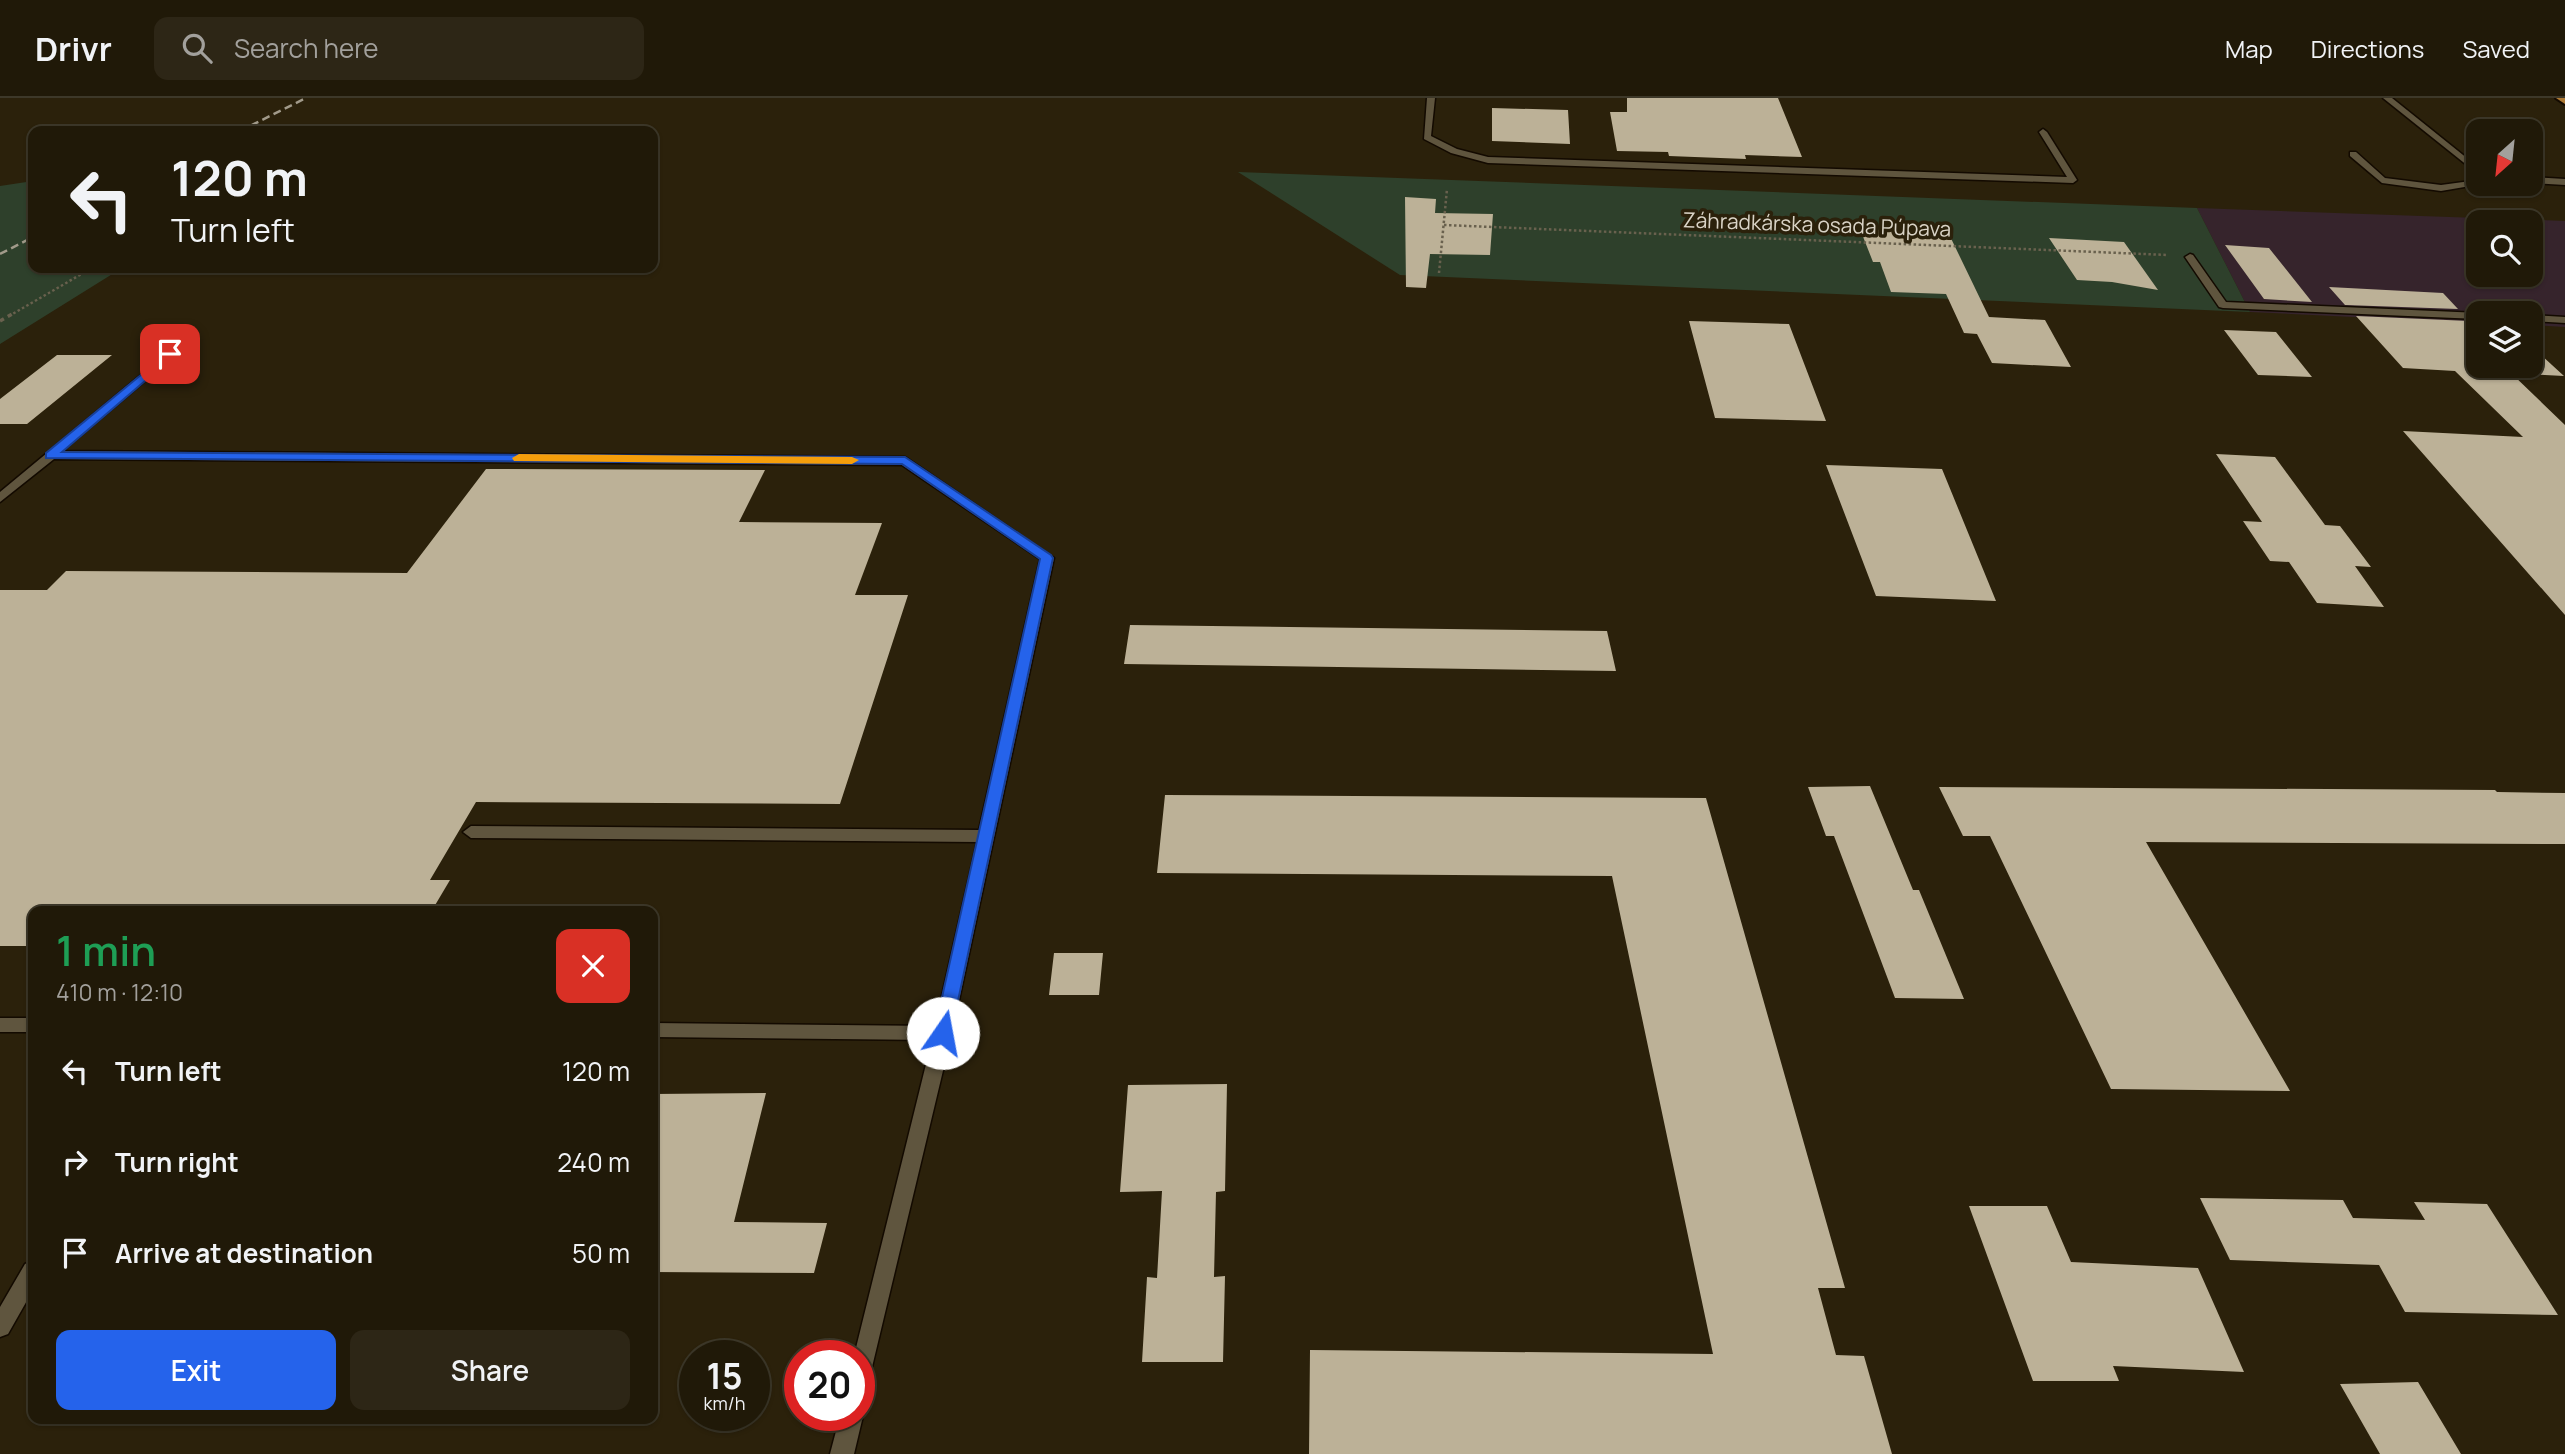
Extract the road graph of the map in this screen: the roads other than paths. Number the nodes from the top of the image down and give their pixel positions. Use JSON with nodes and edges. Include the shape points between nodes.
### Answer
{"nodes":[{"id":1,"x":1432,"y":98,"type":"edge"},
{"id":2,"x":2387,"y":98,"type":"edge"},
{"id":3,"x":2043,"y":132,"type":"dead end"},
{"id":4,"x":2353,"y":154,"type":"dead end"},
{"id":5,"x":2466,"y":161,"type":"edge"},
{"id":6,"x":2543,"y":181,"type":"edge"},
{"id":7,"x":2565,"y":182,"type":"edge"},
{"id":8,"x":2466,"y":185,"type":"edge"},
{"id":9,"x":2190,"y":257,"type":"road end"},
{"id":10,"x":2466,"y":315,"type":"edge"},
{"id":11,"x":2543,"y":319,"type":"edge"},
{"id":12,"x":2565,"y":320,"type":"edge"},
{"id":13,"x":170,"y":354,"type":"dead end"},
{"id":14,"x":50,"y":455,"type":"junction"},
{"id":15,"x":0,"y":498,"type":"edge"},
{"id":16,"x":471,"y":832,"type":"dead end"},
{"id":17,"x":986,"y":836,"type":"junction"},
{"id":18,"x":0,"y":1025,"type":"edge"},
{"id":19,"x":28,"y":1025,"type":"edge"},
{"id":20,"x":658,"y":1030,"type":"edge"},
{"id":21,"x":943,"y":1033,"type":"junction"},
{"id":22,"x":28,"y":1279,"type":"edge"},
{"id":23,"x":0,"y":1327,"type":"edge"},
{"id":24,"x":869,"y":1340,"type":"edge"},
{"id":25,"x":847,"y":1431,"type":"edge"},
{"id":26,"x":842,"y":1454,"type":"edge"}],
"edges":[{"from":1,"to":3,"type":"lane","via":[[1427,137],[1454,151],[1488,160],[2073,180]]},
{"from":2,"to":5,"type":"lane"},
{"from":4,"to":8,"type":"lane","via":[[2382,180],[2441,188]]},
{"from":6,"to":7,"type":"lane"},
{"from":9,"to":10,"type":"lane","via":[[2223,305]]},
{"from":11,"to":12,"type":"lane"},
{"from":13,"to":14,"type":"lane"},
{"from":14,"to":15,"type":"lane"},
{"from":14,"to":17,"type":"lane","via":[[905,461],[1047,558]]},
{"from":16,"to":17,"type":"lane"},
{"from":17,"to":21,"type":"lane"},
{"from":18,"to":19,"type":"lane"},
{"from":20,"to":21,"type":"lane"},
{"from":21,"to":24,"type":"lane"},
{"from":22,"to":23,"type":"lane"},
{"from":25,"to":26,"type":"lane"}]}
